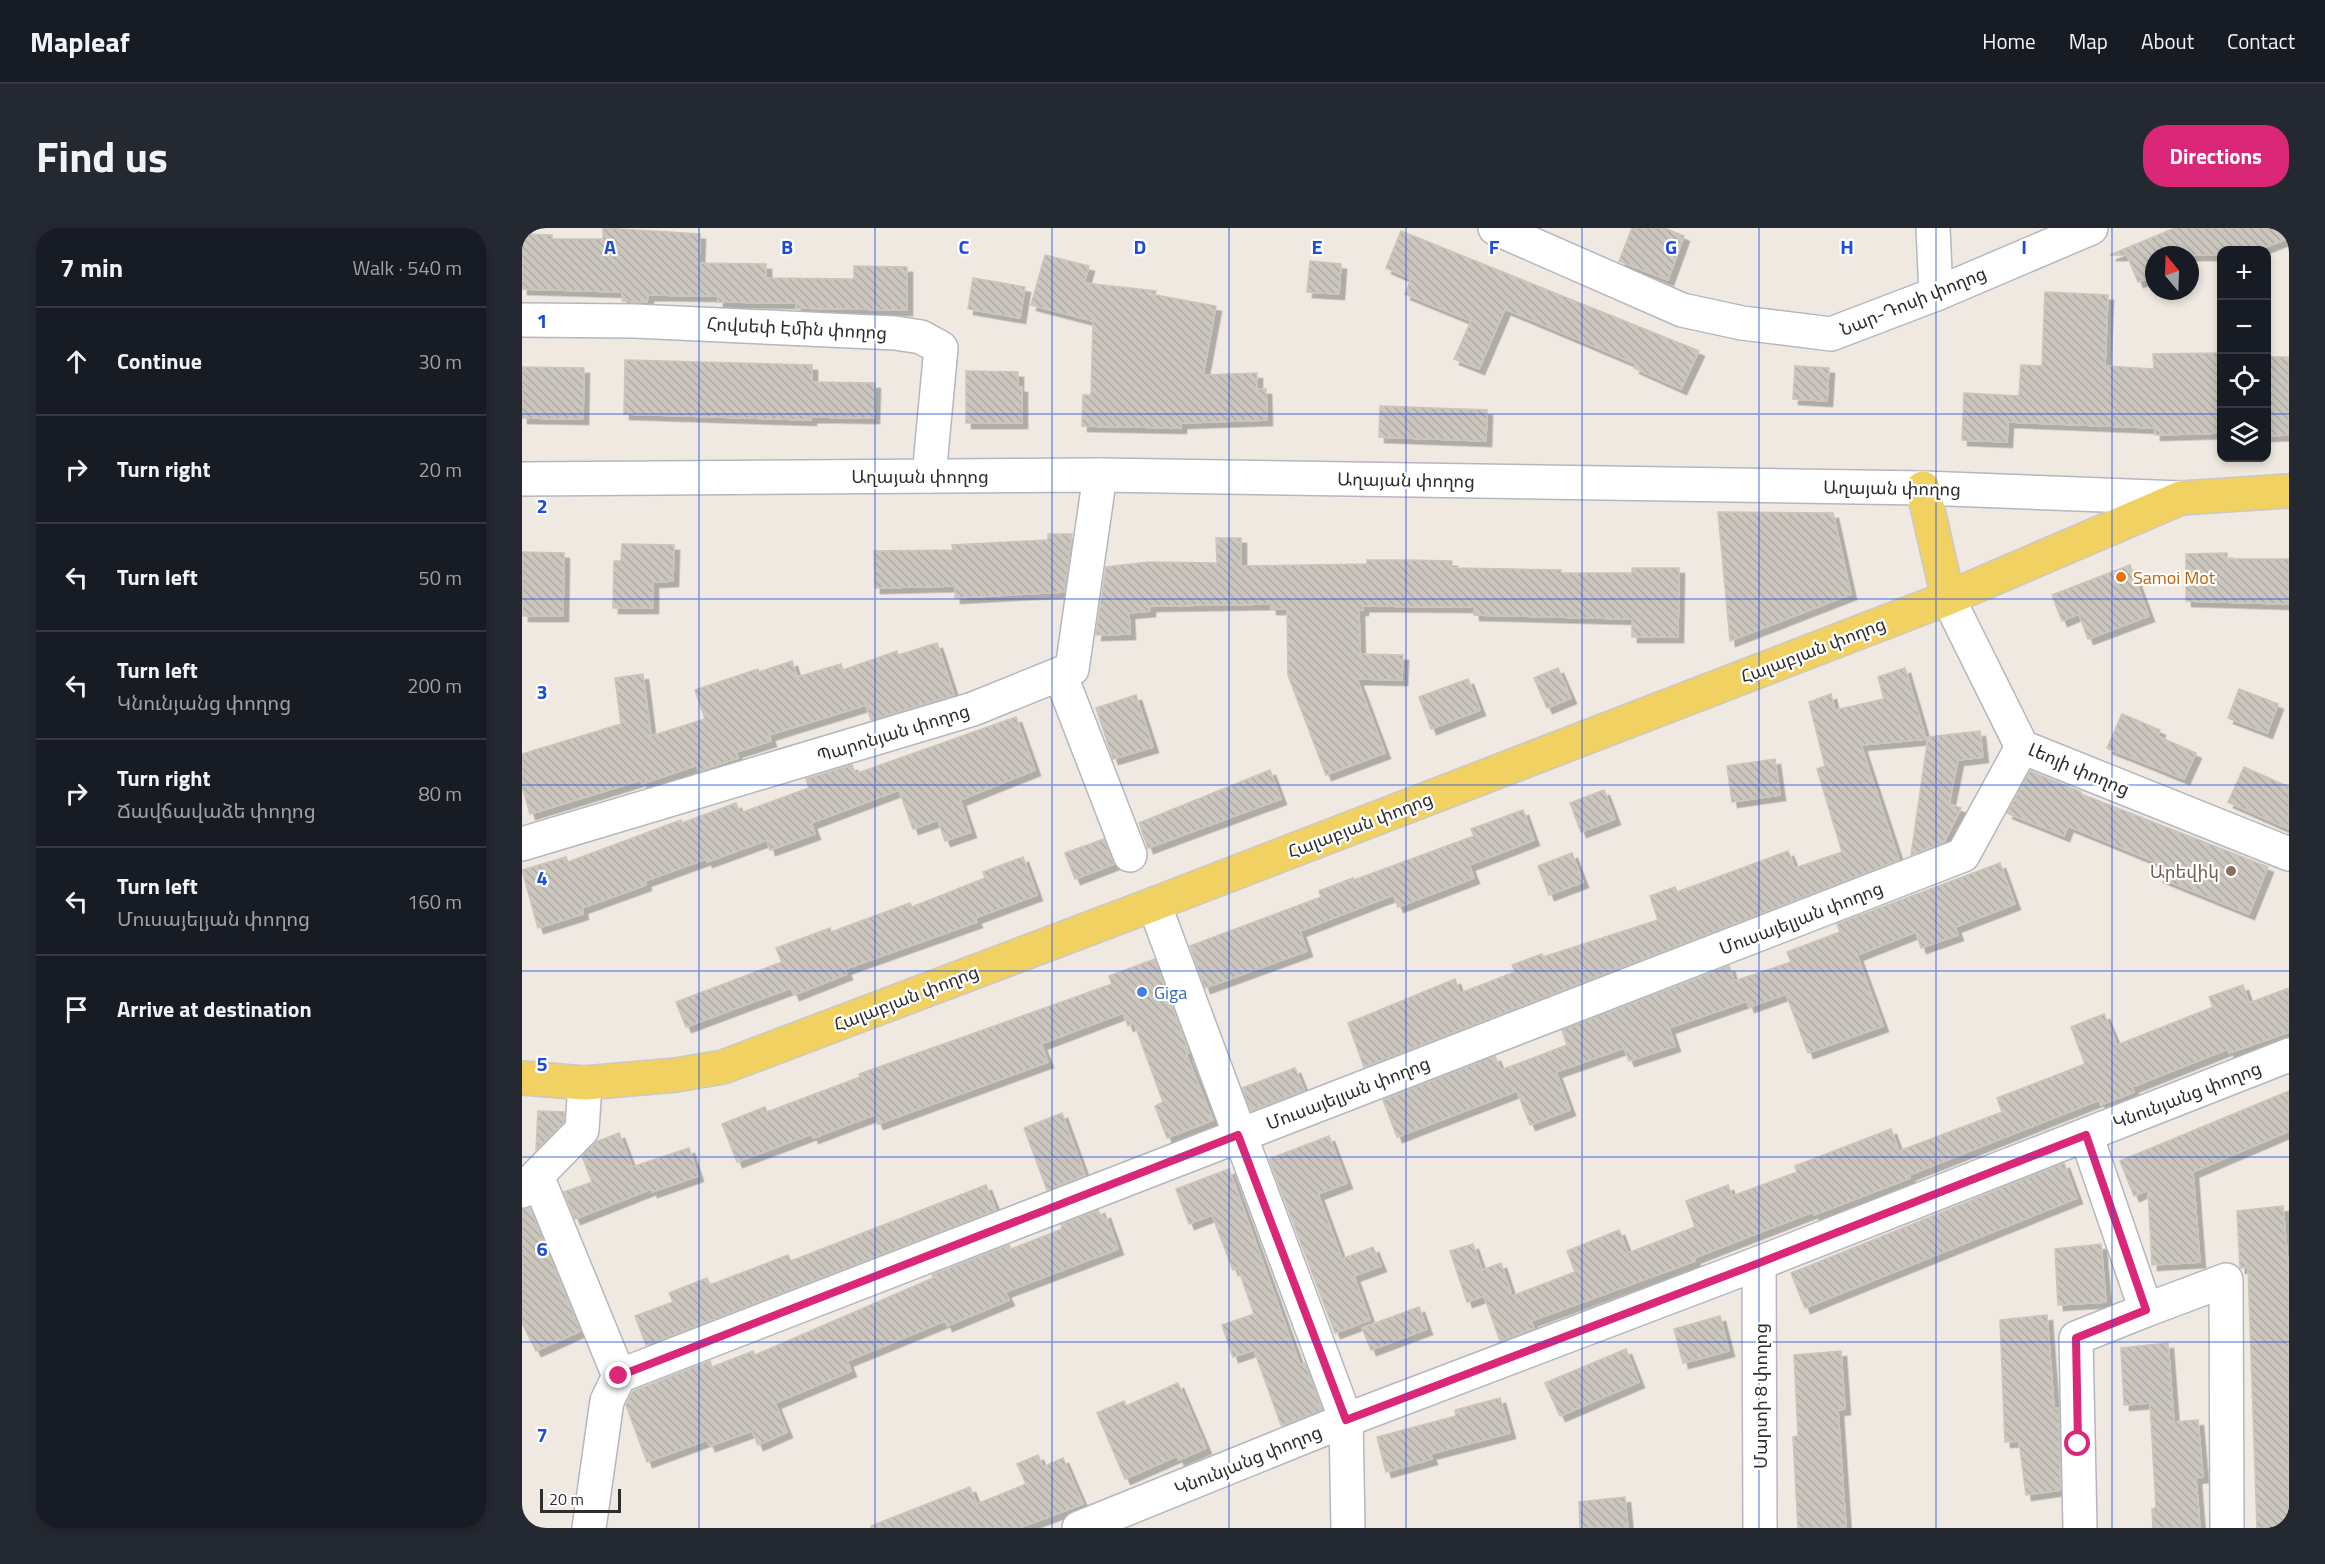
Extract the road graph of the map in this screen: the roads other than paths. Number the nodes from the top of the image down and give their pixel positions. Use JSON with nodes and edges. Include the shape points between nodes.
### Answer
{"nodes":[{"id":1,"x":1495,"y":228,"type":"edge"},
{"id":2,"x":1933,"y":228,"type":"edge"},
{"id":3,"x":2091,"y":228,"type":"edge"},
{"id":4,"x":1936,"y":294,"type":"junction"},
{"id":5,"x":522,"y":320,"type":"edge"},
{"id":6,"x":1100,"y":475,"type":"junction"},
{"id":7,"x":929,"y":476,"type":"junction"},
{"id":8,"x":522,"y":478,"type":"edge"},
{"id":9,"x":1923,"y":488,"type":"junction"},
{"id":10,"x":2289,"y":491,"type":"edge"},
{"id":11,"x":2181,"y":498,"type":"junction"},
{"id":12,"x":1948,"y":598,"type":"junction"},
{"id":13,"x":1060,"y":674,"type":"junction"},
{"id":14,"x":2022,"y":747,"type":"junction"},
{"id":15,"x":522,"y":844,"type":"edge"},
{"id":16,"x":2289,"y":854,"type":"edge"},
{"id":17,"x":1131,"y":855,"type":"dead end"},
{"id":18,"x":1154,"y":904,"type":"junction"},
{"id":19,"x":2289,"y":1055,"type":"edge"},
{"id":20,"x":522,"y":1078,"type":"edge"},
{"id":21,"x":585,"y":1083,"type":"junction"},
{"id":22,"x":1238,"y":1135,"type":"junction"},
{"id":23,"x":2086,"y":1135,"type":"junction"},
{"id":24,"x":529,"y":1184,"type":"edge"},
{"id":25,"x":1759,"y":1263,"type":"junction"},
{"id":26,"x":2146,"y":1310,"type":"junction"},
{"id":27,"x":619,"y":1376,"type":"junction"},
{"id":28,"x":1346,"y":1420,"type":"junction"},
{"id":29,"x":589,"y":1528,"type":"edge"},
{"id":30,"x":1079,"y":1528,"type":"edge"},
{"id":31,"x":1348,"y":1528,"type":"edge"},
{"id":32,"x":1760,"y":1528,"type":"edge"},
{"id":33,"x":2080,"y":1528,"type":"edge"},
{"id":34,"x":2227,"y":1528,"type":"edge"}],
"edges":[{"from":1,"to":4,"type":"street","name":"Նար-Դոսի փողոց","via":[[1682,310],[1742,323],[1830,334]]},
{"from":2,"to":4,"type":"street"},
{"from":3,"to":4,"type":"street","name":"Նար-Դոսի փողոց"},
{"from":5,"to":7,"type":"street","name":"Հովսեփ Էմին փողոց","via":[[789,327],[921,337],[941,348]]},
{"from":6,"to":7,"type":"street","name":"Աղայան փողոց"},
{"from":6,"to":9,"type":"street","name":"Աղայան փողոց"},
{"from":6,"to":13,"type":"street","via":[[1072,669]]},
{"from":7,"to":8,"type":"street","name":"Աղայան փողոց"},
{"from":9,"to":11,"type":"street","name":"Աղայան փողոց"},
{"from":9,"to":12,"type":"main road"},
{"from":10,"to":11,"type":"main road","name":"Աղայան փողոց"},
{"from":11,"to":12,"type":"main road","name":"Հալաբյան փողոց"},
{"from":12,"to":14,"type":"street","name":"Լեոյի փողոց"},
{"from":12,"to":18,"type":"main road","name":"Հալաբյան փողոց"},
{"from":13,"to":15,"type":"street","name":"Պարոնյան փողոց","via":[[973,709]]},
{"from":13,"to":17,"type":"street"},
{"from":14,"to":16,"type":"street","name":"Լեոյի փողոց"},
{"from":14,"to":22,"type":"street","name":"Մուսայելյան փողոց","via":[[1963,855]]},
{"from":18,"to":21,"type":"main road","name":"Հալաբյան փողոց","via":[[723,1067]]},
{"from":18,"to":22,"type":"street"},
{"from":19,"to":23,"type":"street","name":"Կնունյանց փողոց"},
{"from":20,"to":21,"type":"main road","name":"Հալաբյան փողոց"},
{"from":21,"to":24,"type":"street","via":[[582,1130]]},
{"from":22,"to":27,"type":"street","name":"Մուսայելյան փողոց"},
{"from":22,"to":28,"type":"street"},
{"from":23,"to":25,"type":"street","name":"Կնունյանց փողոց"},
{"from":23,"to":26,"type":"street"},
{"from":24,"to":27,"type":"street"},
{"from":25,"to":28,"type":"street","name":"Կնունյանց փողոց"},
{"from":25,"to":32,"type":"street","name":"Մարտի 8 փողոց"},
{"from":26,"to":33,"type":"street","via":[[2076,1338]]},
{"from":26,"to":34,"type":"street","via":[[2226,1280]]},
{"from":27,"to":29,"type":"street","via":[[606,1401]]},
{"from":28,"to":30,"type":"street","name":"Կնունյանց փողոց"},
{"from":28,"to":31,"type":"street"}]}
